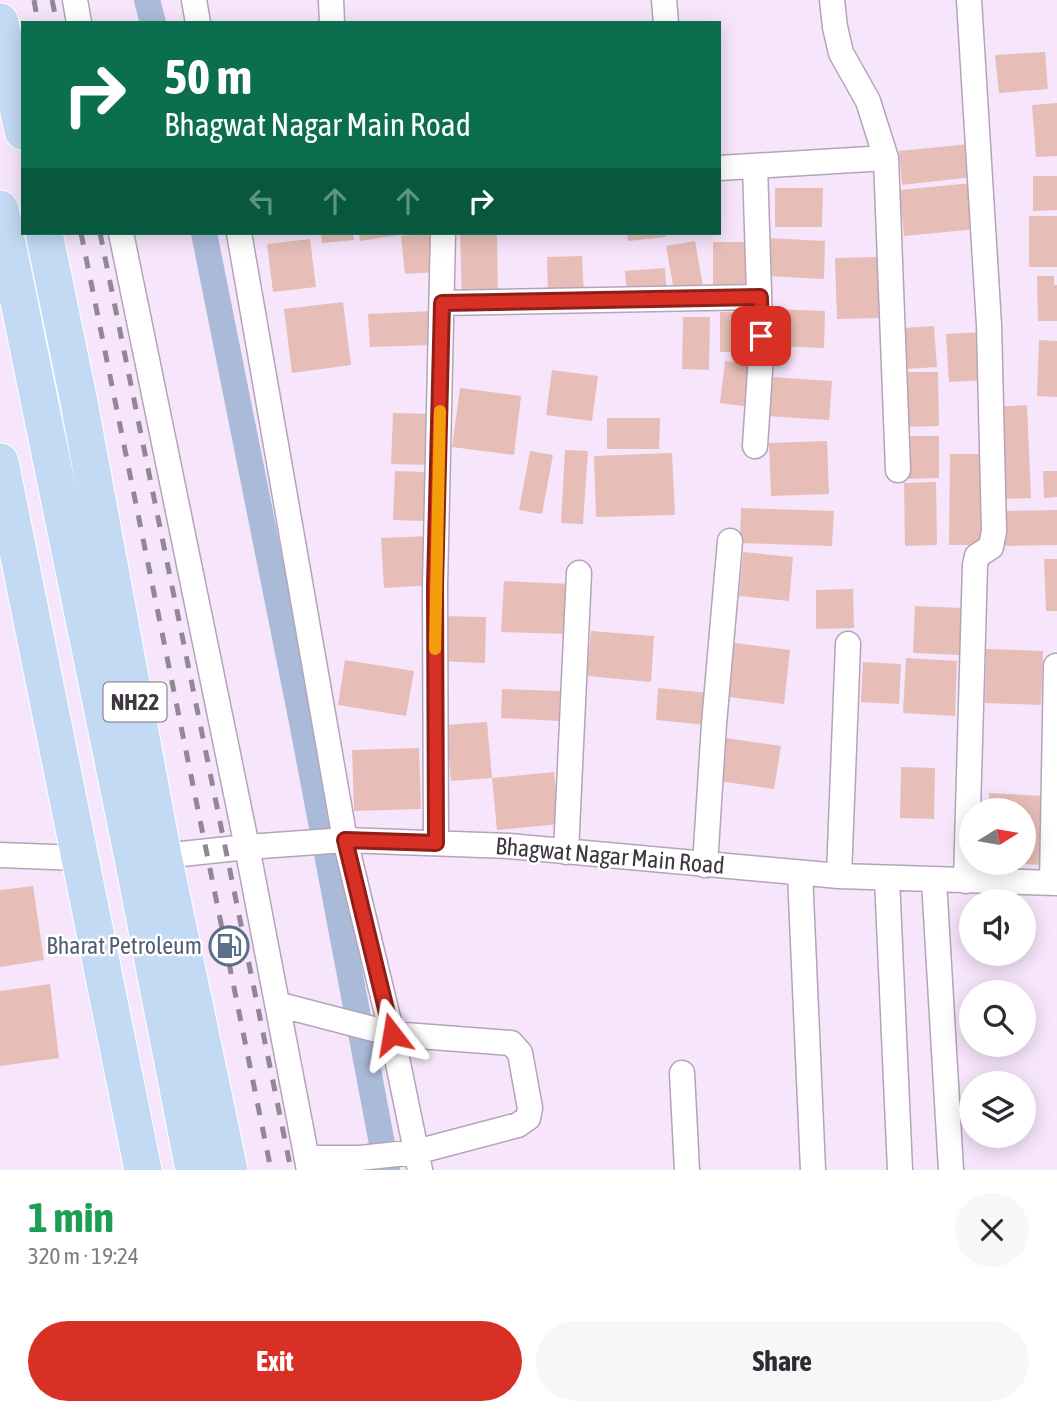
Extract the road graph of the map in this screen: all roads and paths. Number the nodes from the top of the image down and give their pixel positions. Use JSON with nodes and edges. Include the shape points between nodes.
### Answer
{"nodes":[{"id":1,"x":75,"y":0,"type":"edge"},
{"id":2,"x":194,"y":0,"type":"edge"},
{"id":3,"x":331,"y":0,"type":"edge"},
{"id":4,"x":664,"y":0,"type":"edge"},
{"id":5,"x":832,"y":0,"type":"edge"},
{"id":6,"x":970,"y":0,"type":"edge"},
{"id":7,"x":79,"y":21,"type":"edge"},
{"id":8,"x":198,"y":21,"type":"edge"},
{"id":9,"x":332,"y":21,"type":"edge"},
{"id":10,"x":666,"y":21,"type":"edge"},
{"id":11,"x":0,"y":22,"type":"edge"},
{"id":12,"x":21,"y":122,"type":"edge"},
{"id":13,"x":886,"y":158,"type":"junction"},
{"id":14,"x":755,"y":166,"type":"junction"},
{"id":15,"x":721,"y":168,"type":"edge"},
{"id":16,"x":0,"y":209,"type":"edge"},
{"id":17,"x":44,"y":235,"type":"edge"},
{"id":18,"x":121,"y":235,"type":"edge"},
{"id":19,"x":239,"y":235,"type":"edge"},
{"id":20,"x":443,"y":235,"type":"edge"},
{"id":21,"x":760,"y":297,"type":"junction"},
{"id":22,"x":442,"y":303,"type":"junction"},
{"id":23,"x":755,"y":446,"type":"dead end"},
{"id":24,"x":0,"y":462,"type":"edge"},
{"id":25,"x":898,"y":470,"type":"dead end"},
{"id":26,"x":730,"y":541,"type":"dead end"},
{"id":27,"x":579,"y":573,"type":"dead end"},
{"id":28,"x":848,"y":644,"type":"dead end"},
{"id":29,"x":1056,"y":666,"type":"edge"},
{"id":30,"x":340,"y":840,"type":"junction"},
{"id":31,"x":436,"y":843,"type":"junction"},
{"id":32,"x":247,"y":847,"type":"junction"},
{"id":33,"x":566,"y":852,"type":"junction"},
{"id":34,"x":0,"y":855,"type":"edge"},
{"id":35,"x":163,"y":856,"type":"junction"},
{"id":36,"x":79,"y":858,"type":"junction"},
{"id":37,"x":705,"y":865,"type":"junction"},
{"id":38,"x":800,"y":873,"type":"junction"},
{"id":39,"x":839,"y":876,"type":"junction"},
{"id":40,"x":887,"y":878,"type":"junction"},
{"id":41,"x":934,"y":880,"type":"junction"},
{"id":42,"x":966,"y":881,"type":"junction"},
{"id":43,"x":1055,"y":883,"type":"edge"},
{"id":44,"x":277,"y":1004,"type":"junction"},
{"id":45,"x":392,"y":1034,"type":"junction"},
{"id":46,"x":682,"y":1073,"type":"dead end"},
{"id":47,"x":413,"y":1158,"type":"edge"},
{"id":48,"x":308,"y":1164,"type":"edge"},
{"id":49,"x":143,"y":1170,"type":"edge"},
{"id":50,"x":194,"y":1170,"type":"edge"},
{"id":51,"x":229,"y":1170,"type":"edge"},
{"id":52,"x":687,"y":1170,"type":"edge"},
{"id":53,"x":813,"y":1170,"type":"edge"},
{"id":54,"x":900,"y":1170,"type":"edge"},
{"id":55,"x":951,"y":1170,"type":"edge"}],
"edges":[{"from":1,"to":7,"type":"street"},
{"from":2,"to":8,"type":"street"},
{"from":3,"to":9,"type":"street"},
{"from":4,"to":10,"type":"street"},
{"from":5,"to":13,"type":"street","via":[[842,53],[868,101]]},
{"from":6,"to":42,"type":"street","via":[[989,325],[994,531],[991,547],[977,556],[975,565]]},
{"from":11,"to":12,"type":"highway"},
{"from":13,"to":14,"type":"street"},
{"from":13,"to":25,"type":"street"},
{"from":14,"to":15,"type":"street"},
{"from":14,"to":21,"type":"street"},
{"from":16,"to":50,"type":"highway"},
{"from":17,"to":35,"type":"highway","number":"NH22"},
{"from":18,"to":32,"type":"street"},
{"from":19,"to":30,"type":"street"},
{"from":20,"to":22,"type":"street"},
{"from":21,"to":22,"type":"street"},
{"from":21,"to":23,"type":"street"},
{"from":22,"to":31,"type":"street","via":[[435,586]]},
{"from":24,"to":36,"type":"highway"},
{"from":26,"to":37,"type":"street"},
{"from":27,"to":33,"type":"street"},
{"from":28,"to":39,"type":"street"},
{"from":29,"to":43,"type":"street"},
{"from":30,"to":31,"type":"street","name":"Bhagwat Nagar Main Road"},
{"from":30,"to":32,"type":"street","name":"Bhagwat Nagar Main Road"},
{"from":30,"to":45,"type":"street"},
{"from":31,"to":33,"type":"street","name":"Bhagwat Nagar Main Road"},
{"from":32,"to":35,"type":"street","name":"Bhagwat Nagar Main Road"},
{"from":32,"to":44,"type":"street"},
{"from":33,"to":37,"type":"street","name":"Bhagwat Nagar Main Road"},
{"from":34,"to":36,"type":"street"},
{"from":35,"to":51,"type":"highway","number":"NH22"},
{"from":36,"to":49,"type":"highway"},
{"from":37,"to":38,"type":"street","name":"Bhagwat Nagar Main Road"},
{"from":38,"to":39,"type":"street","name":"Bhagwat Nagar Main Road"},
{"from":38,"to":53,"type":"street"},
{"from":39,"to":40,"type":"street","name":"Bhagwat Nagar Main Road"},
{"from":40,"to":41,"type":"street","name":"Bhagwat Nagar Main Road"},
{"from":40,"to":54,"type":"street"},
{"from":41,"to":42,"type":"street","name":"Bhagwat Nagar Main Road"},
{"from":41,"to":55,"type":"street"},
{"from":42,"to":43,"type":"street","name":"Bhagwat Nagar Main Road"},
{"from":44,"to":45,"type":"street"},
{"from":44,"to":48,"type":"street"},
{"from":45,"to":47,"type":"street"},
{"from":45,"to":47,"type":"street","via":[[511,1043],[520,1053],[530,1108],[528,1118],[518,1125]]},
{"from":46,"to":52,"type":"street"},
{"from":47,"to":48,"type":"street"}]}
